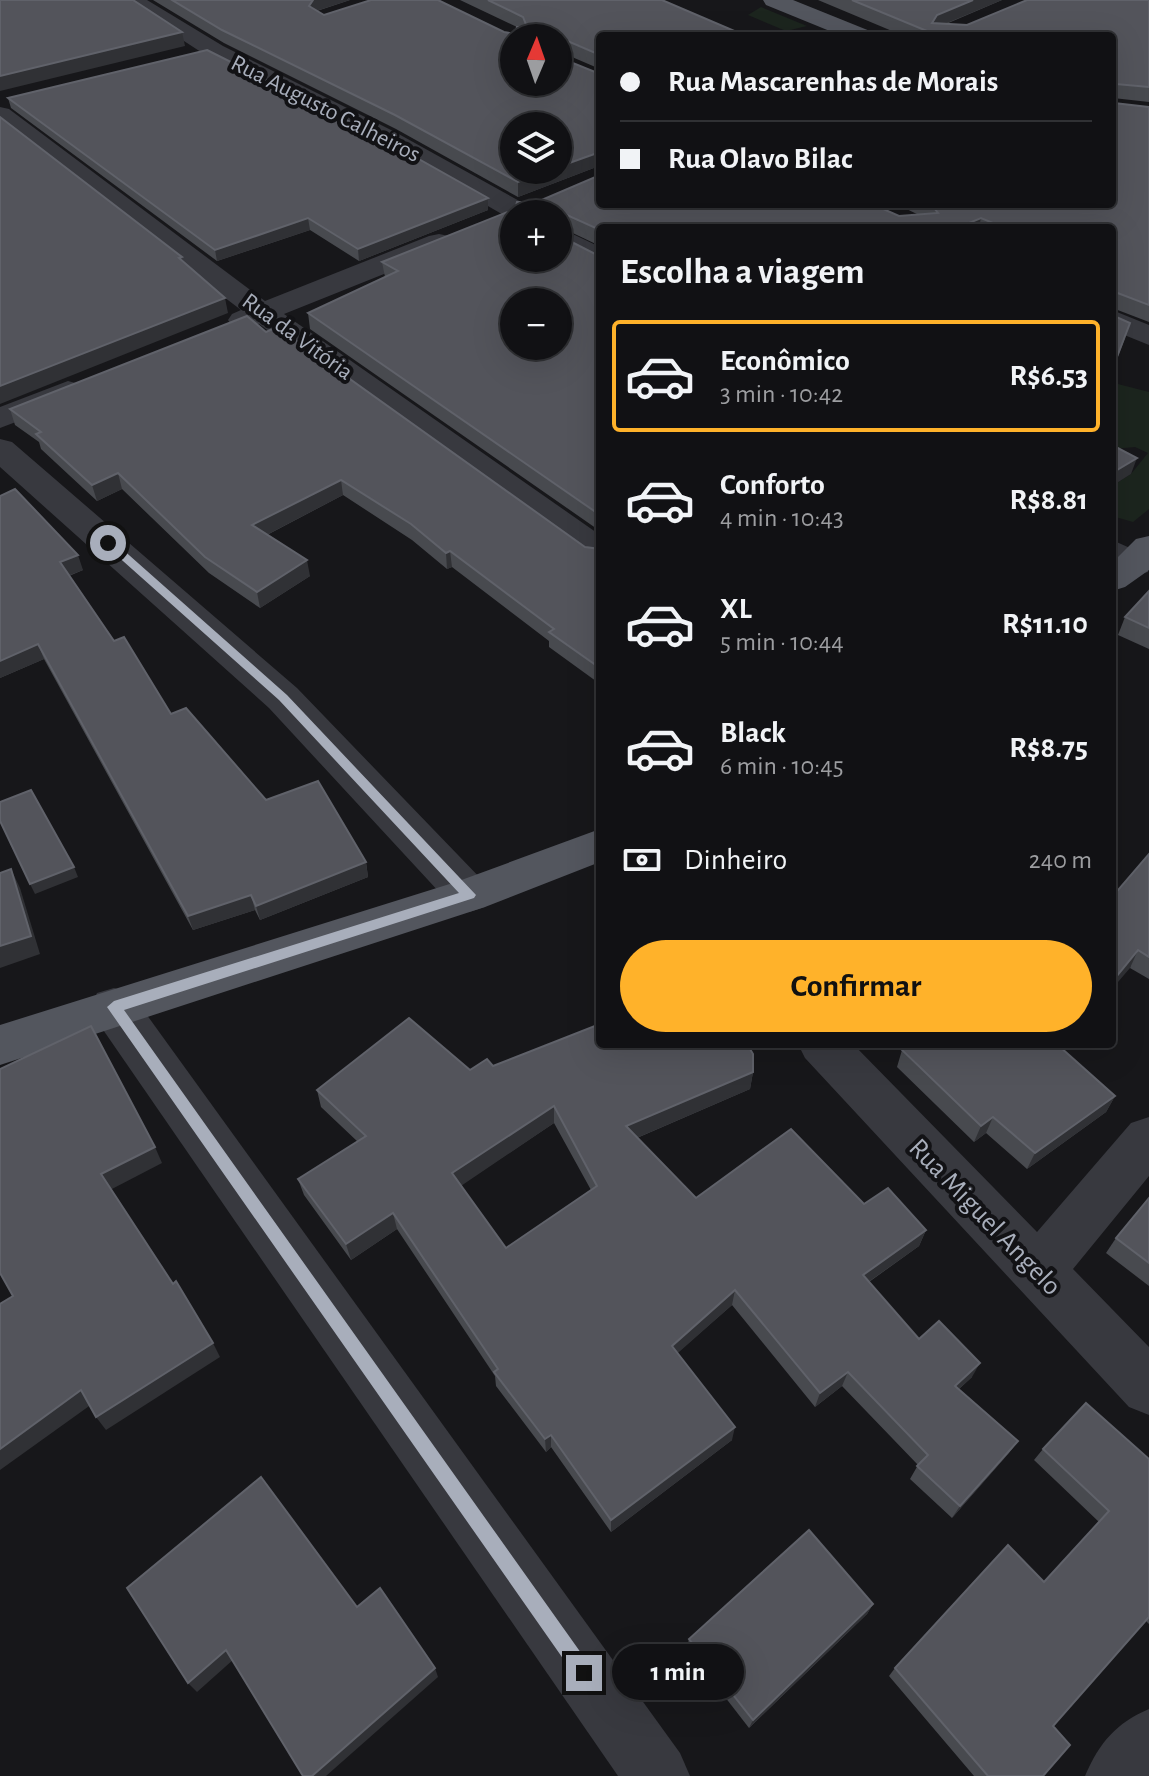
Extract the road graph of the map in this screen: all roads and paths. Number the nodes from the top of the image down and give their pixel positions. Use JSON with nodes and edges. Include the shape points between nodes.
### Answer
{"nodes":[{"id":1,"x":132,"y":0,"type":"edge"},
{"id":2,"x":774,"y":0,"type":"edge"},
{"id":3,"x":852,"y":32,"type":"edge"},
{"id":4,"x":212,"y":49,"type":"junction"},
{"id":5,"x":182,"y":56,"type":"edge"},
{"id":6,"x":5,"y":104,"type":"edge"},
{"id":7,"x":551,"y":197,"type":"edge"},
{"id":8,"x":545,"y":200,"type":"edge"},
{"id":9,"x":500,"y":201,"type":"edge"},
{"id":10,"x":500,"y":218,"type":"edge"},
{"id":11,"x":488,"y":222,"type":"edge"},
{"id":12,"x":461,"y":233,"type":"edge"},
{"id":13,"x":572,"y":243,"type":"edge"},
{"id":14,"x":596,"y":257,"type":"edge"},
{"id":15,"x":263,"y":313,"type":"junction"},
{"id":16,"x":1116,"y":321,"type":"edge"},
{"id":17,"x":219,"y":330,"type":"edge"},
{"id":18,"x":1149,"y":336,"type":"edge"},
{"id":19,"x":88,"y":383,"type":"edge"},
{"id":20,"x":0,"y":418,"type":"edge"},
{"id":21,"x":0,"y":449,"type":"edge"},
{"id":22,"x":596,"y":549,"type":"edge"},
{"id":23,"x":596,"y":847,"type":"edge"},
{"id":24,"x":469,"y":895,"type":"junction"},
{"id":25,"x":114,"y":1007,"type":"junction"},
{"id":26,"x":0,"y":1045,"type":"edge"},
{"id":27,"x":826,"y":1048,"type":"edge"},
{"id":28,"x":1149,"y":1139,"type":"edge"},
{"id":29,"x":1038,"y":1271,"type":"junction"},
{"id":30,"x":1149,"y":1387,"type":"edge"},
{"id":31,"x":1149,"y":1742,"type":"edge"},
{"id":32,"x":657,"y":1776,"type":"edge"},
{"id":33,"x":1118,"y":1776,"type":"edge"}],
"edges":[{"from":1,"to":4,"type":"street","name":"Rua Augusto Calheiros"},
{"from":2,"to":3,"type":"main road"},
{"from":4,"to":5,"type":"street"},
{"from":4,"to":9,"type":"street","name":"Rua Augusto Calheiros"},
{"from":6,"to":15,"type":"street","name":"Rua da Vitória"},
{"from":7,"to":8,"type":"street"},
{"from":10,"to":11,"type":"street"},
{"from":12,"to":15,"type":"street"},
{"from":13,"to":14,"type":"street"},
{"from":15,"to":17,"type":"street"},
{"from":15,"to":22,"type":"street","name":"Rua da Vitória"},
{"from":16,"to":18,"type":"street"},
{"from":19,"to":20,"type":"street"},
{"from":21,"to":24,"type":"street","via":[[283,698]]},
{"from":23,"to":24,"type":"main road"},
{"from":24,"to":25,"type":"main road"},
{"from":25,"to":26,"type":"main road"},
{"from":25,"to":32,"type":"street"},
{"from":27,"to":29,"type":"street","name":"Rua Miguel Angelo"},
{"from":28,"to":29,"type":"street"},
{"from":29,"to":30,"type":"street","name":"Rua Miguel Angelo"},
{"from":31,"to":33,"type":"street"}]}
